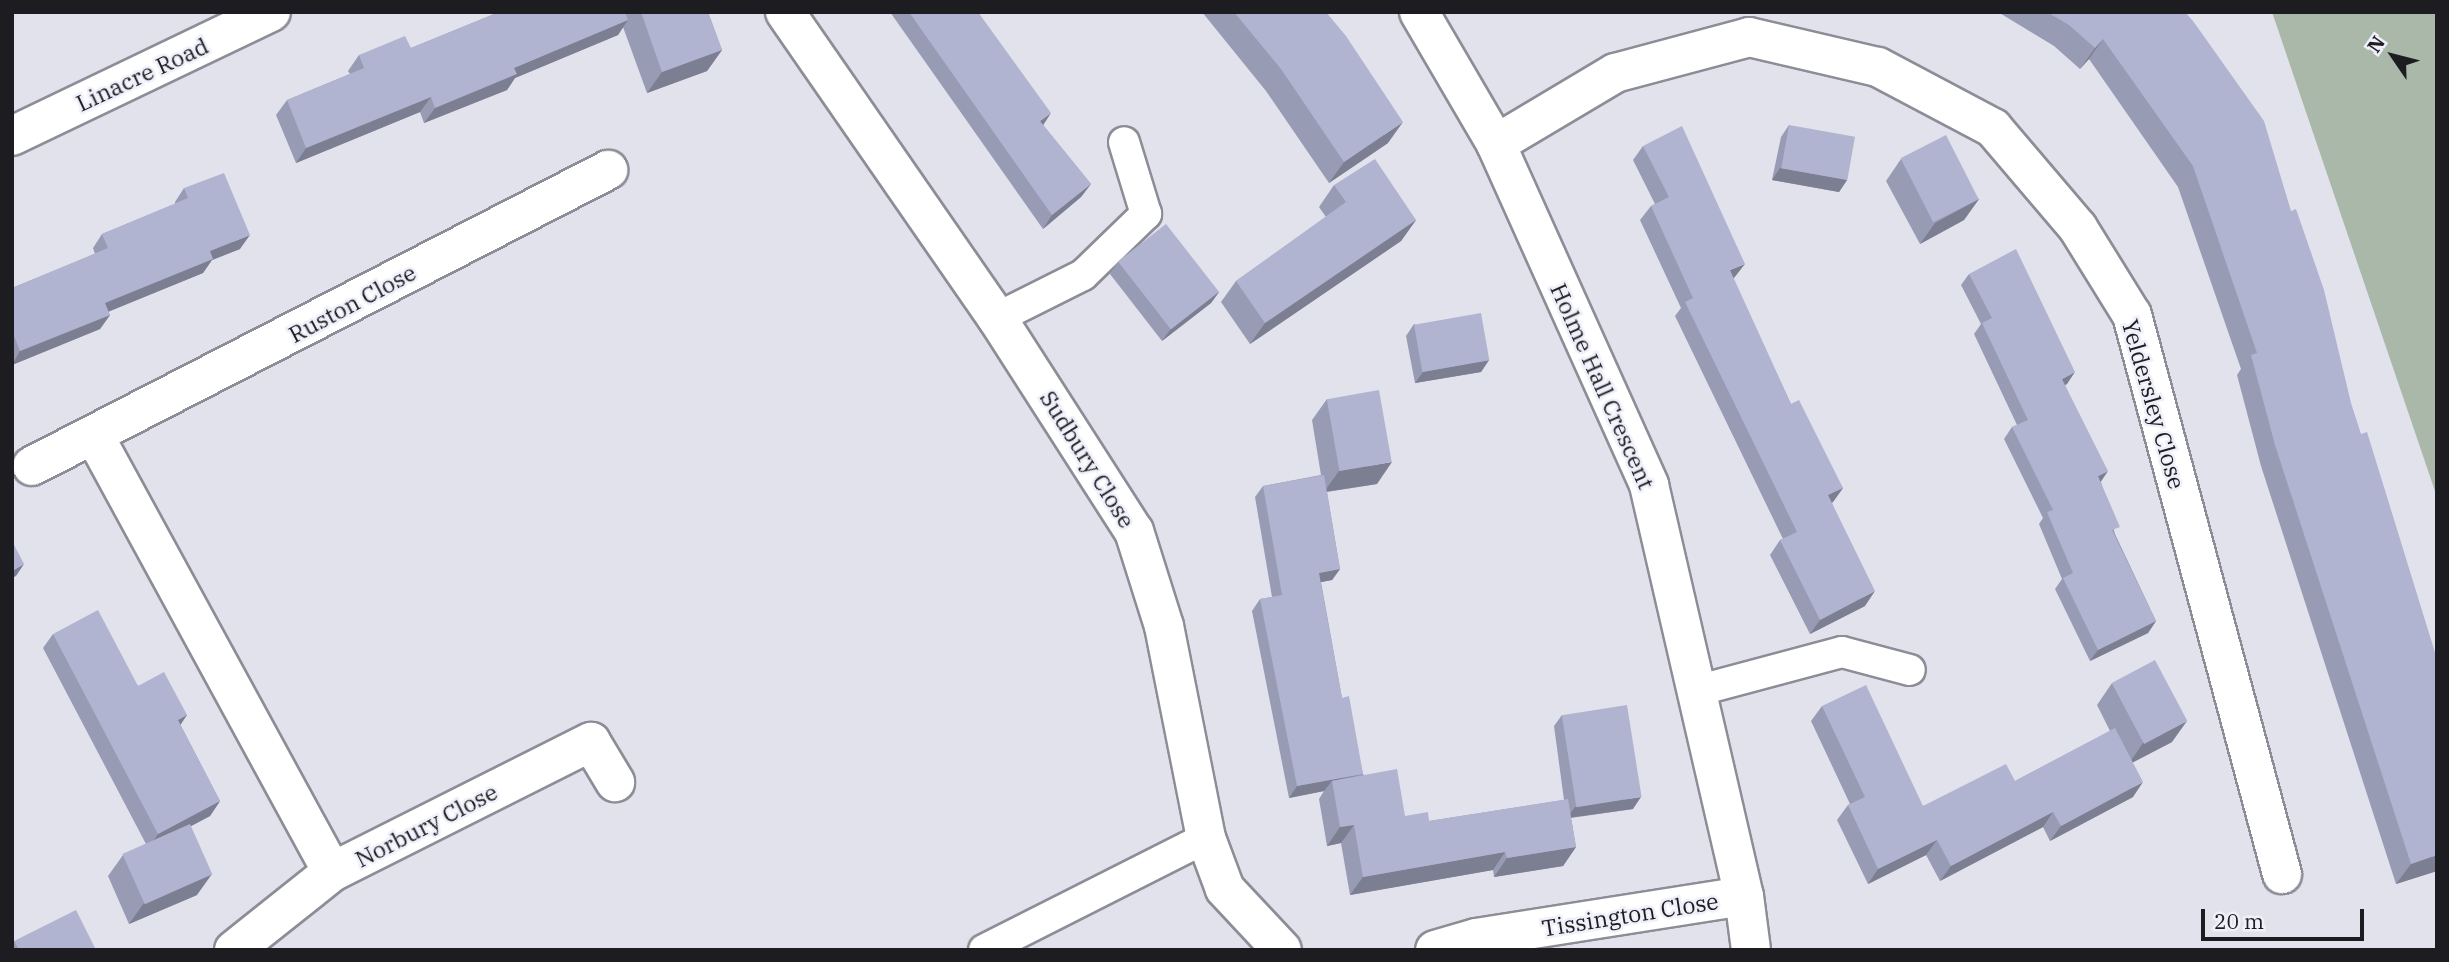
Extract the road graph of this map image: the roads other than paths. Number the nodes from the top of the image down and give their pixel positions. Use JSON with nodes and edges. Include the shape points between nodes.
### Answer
{"nodes":[{"id":1,"x":271,"y":12,"type":"edge"},
{"id":2,"x":785,"y":12,"type":"edge"},
{"id":3,"x":1419,"y":12,"type":"edge"},
{"id":4,"x":12,"y":136,"type":"edge"},
{"id":5,"x":1124,"y":142,"type":"dead end"},
{"id":6,"x":1496,"y":144,"type":"junction"},
{"id":7,"x":608,"y":170,"type":"dead end"},
{"id":8,"x":997,"y":318,"type":"junction"},
{"id":9,"x":95,"y":437,"type":"junction"},
{"id":10,"x":32,"y":466,"type":"dead end"},
{"id":11,"x":1910,"y":670,"type":"dead end"},
{"id":12,"x":1696,"y":691,"type":"junction"},
{"id":13,"x":615,"y":782,"type":"dead end"},
{"id":14,"x":1206,"y":838,"type":"junction"},
{"id":15,"x":332,"y":872,"type":"junction"},
{"id":16,"x":2282,"y":874,"type":"dead end"},
{"id":17,"x":1744,"y":896,"type":"junction"},
{"id":18,"x":234,"y":950,"type":"edge"},
{"id":19,"x":984,"y":950,"type":"edge"},
{"id":20,"x":1283,"y":950,"type":"edge"},
{"id":21,"x":1435,"y":950,"type":"edge"},
{"id":22,"x":1751,"y":950,"type":"edge"}],
"edges":[{"from":1,"to":4,"type":"street","name":"Linacre Road"},
{"from":2,"to":8,"type":"street","name":"Sudbury Close"},
{"from":3,"to":6,"type":"street","name":"Holme Hall Crescent"},
{"from":5,"to":8,"type":"lane","via":[[1146,214],[1083,275]]},
{"from":6,"to":12,"type":"street","name":"Holme Hall Crescent","via":[[1649,485]]},
{"from":6,"to":16,"type":"street","name":"Yeldersley Close","via":[[1615,73],[1749,37],[1878,67],[1993,128],[2078,228],[2132,315]]},
{"from":7,"to":9,"type":"street","name":"Ruston Close"},
{"from":8,"to":14,"type":"street","name":"Sudbury Close","via":[[1134,531],[1164,626]]},
{"from":9,"to":10,"type":"street","name":"Ruston Close"},
{"from":9,"to":15,"type":"street"},
{"from":11,"to":12,"type":"lane","via":[[1842,652]]},
{"from":12,"to":17,"type":"street","name":"Holme Hall Crescent"},
{"from":13,"to":15,"type":"street","name":"Norbury Close","via":[[591,742]]},
{"from":14,"to":19,"type":"lane"},
{"from":14,"to":20,"type":"street","name":"Sudbury Close","via":[[1225,889]]},
{"from":15,"to":18,"type":"street","name":"Norbury Close"},
{"from":17,"to":21,"type":"street","name":"Tissington Close","via":[[1476,938]]},
{"from":17,"to":22,"type":"street","name":"Holme Hall Crescent"}]}
